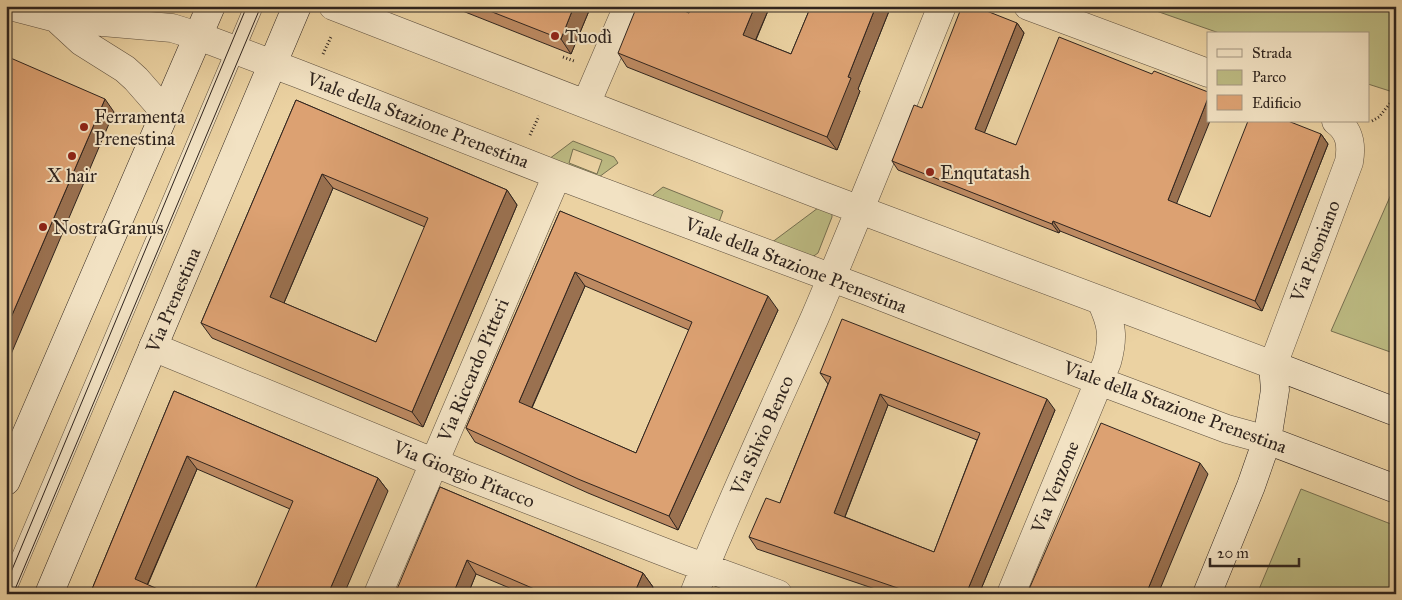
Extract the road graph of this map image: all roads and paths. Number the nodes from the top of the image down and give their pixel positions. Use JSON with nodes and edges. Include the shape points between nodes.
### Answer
{"nodes":[{"id":1,"x":10,"y":6,"type":"edge"},
{"id":2,"x":211,"y":6,"type":"edge"},
{"id":3,"x":254,"y":6,"type":"edge"},
{"id":4,"x":297,"y":6,"type":"edge"},
{"id":5,"x":628,"y":6,"type":"edge"},
{"id":6,"x":942,"y":6,"type":"edge"},
{"id":7,"x":1028,"y":6,"type":"edge"},
{"id":8,"x":334,"y":17,"type":"edge"},
{"id":9,"x":56,"y":18,"type":"junction"},
{"id":10,"x":198,"y":36,"type":"junction"},
{"id":11,"x":235,"y":50,"type":"junction"},
{"id":12,"x":320,"y":61,"type":"dead end"},
{"id":13,"x":272,"y":64,"type":"junction"},
{"id":14,"x":1207,"y":73,"type":"edge"},
{"id":15,"x":586,"y":104,"type":"junction"},
{"id":16,"x":164,"y":111,"type":"junction"},
{"id":17,"x":539,"y":115,"type":"dead end"},
{"id":18,"x":1342,"y":129,"type":"edge"},
{"id":19,"x":528,"y":140,"type":"dead end"},
{"id":20,"x":557,"y":175,"type":"junction"},
{"id":21,"x":860,"y":209,"type":"junction"},
{"id":22,"x":830,"y":277,"type":"junction"},
{"id":23,"x":1101,"y":301,"type":"junction"},
{"id":24,"x":153,"y":347,"type":"junction"},
{"id":25,"x":1273,"y":365,"type":"junction"},
{"id":26,"x":1099,"y":381,"type":"junction"},
{"id":27,"x":1396,"y":412,"type":"edge"},
{"id":28,"x":1267,"y":440,"type":"junction"},
{"id":29,"x":434,"y":463,"type":"junction"},
{"id":30,"x":6,"y":481,"type":"edge"},
{"id":31,"x":1396,"y":489,"type":"edge"},
{"id":32,"x":704,"y":567,"type":"junction"},
{"id":33,"x":6,"y":592,"type":"edge"},
{"id":34,"x":49,"y":594,"type":"edge"},
{"id":35,"x":378,"y":594,"type":"edge"},
{"id":36,"x":694,"y":594,"type":"edge"},
{"id":37,"x":778,"y":594,"type":"edge"},
{"id":38,"x":1011,"y":594,"type":"edge"},
{"id":39,"x":1206,"y":594,"type":"edge"},
{"id":40,"x":1326,"y":594,"type":"edge"},
{"id":41,"x":1365,"y":594,"type":"edge"}],
"edges":[{"from":1,"to":9,"type":"street","name":"Viale della Stazione Prenestina"},
{"from":2,"to":10,"type":"street"},
{"from":3,"to":11,"type":"lane"},
{"from":4,"to":13,"type":"street","name":"Via Prenestina"},
{"from":5,"to":15,"type":"street"},
{"from":6,"to":21,"type":"street","name":"Via Silvio Benco"},
{"from":7,"to":14,"type":"street"},
{"from":8,"to":12,"type":"path"},
{"from":8,"to":15,"type":"street"},
{"from":9,"to":10,"type":"street","name":"Viale della Stazione Prenestina","via":[[172,28]]},
{"from":9,"to":16,"type":"street","via":[[82,42],[136,79]]},
{"from":10,"to":11,"type":"street","name":"Viale della Stazione Prenestina"},
{"from":10,"to":16,"type":"street"},
{"from":11,"to":13,"type":"street","name":"Viale della Stazione Prenestina"},
{"from":11,"to":33,"type":"lane"},
{"from":13,"to":20,"type":"street","name":"Viale della Stazione Prenestina"},
{"from":13,"to":24,"type":"street","name":"Via Prenestina"},
{"from":15,"to":21,"type":"street"},
{"from":16,"to":30,"type":"street"},
{"from":17,"to":19,"type":"path"},
{"from":18,"to":25,"type":"street","name":"Via Pisoniano","via":[[1350,144],[1349,162]]},
{"from":20,"to":22,"type":"street","name":"Viale della Stazione Prenestina"},
{"from":20,"to":29,"type":"street","name":"Via Riccardo Pitteri"},
{"from":21,"to":22,"type":"street","name":"Via Silvio Benco"},
{"from":21,"to":23,"type":"street"},
{"from":22,"to":26,"type":"street","name":"Viale della Stazione Prenestina"},
{"from":22,"to":32,"type":"street","name":"Via Silvio Benco"},
{"from":23,"to":25,"type":"street"},
{"from":23,"to":26,"type":"street","name":"Via Venzone","via":[[1110,323],[1112,343]]},
{"from":24,"to":29,"type":"street","name":"Via Giorgio Pitacco"},
{"from":24,"to":34,"type":"street","name":"Via Prenestina"},
{"from":25,"to":27,"type":"street"},
{"from":25,"to":28,"type":"street","via":[[1275,390]]},
{"from":26,"to":28,"type":"street","name":"Viale della Stazione Prenestina","via":[[1227,429]]},
{"from":26,"to":38,"type":"street","name":"Via Venzone"},
{"from":28,"to":31,"type":"street","name":"Viale della Stazione Prenestina"},
{"from":28,"to":39,"type":"street"},
{"from":29,"to":32,"type":"street","name":"Via Giorgio Pitacco"},
{"from":29,"to":35,"type":"street","name":"Via Riccardo Pitteri"},
{"from":32,"to":36,"type":"street","name":"Via Silvio Benco"},
{"from":32,"to":37,"type":"street","name":"Via Giorgio Pitacco"},
{"from":40,"to":41,"type":"path"}]}
